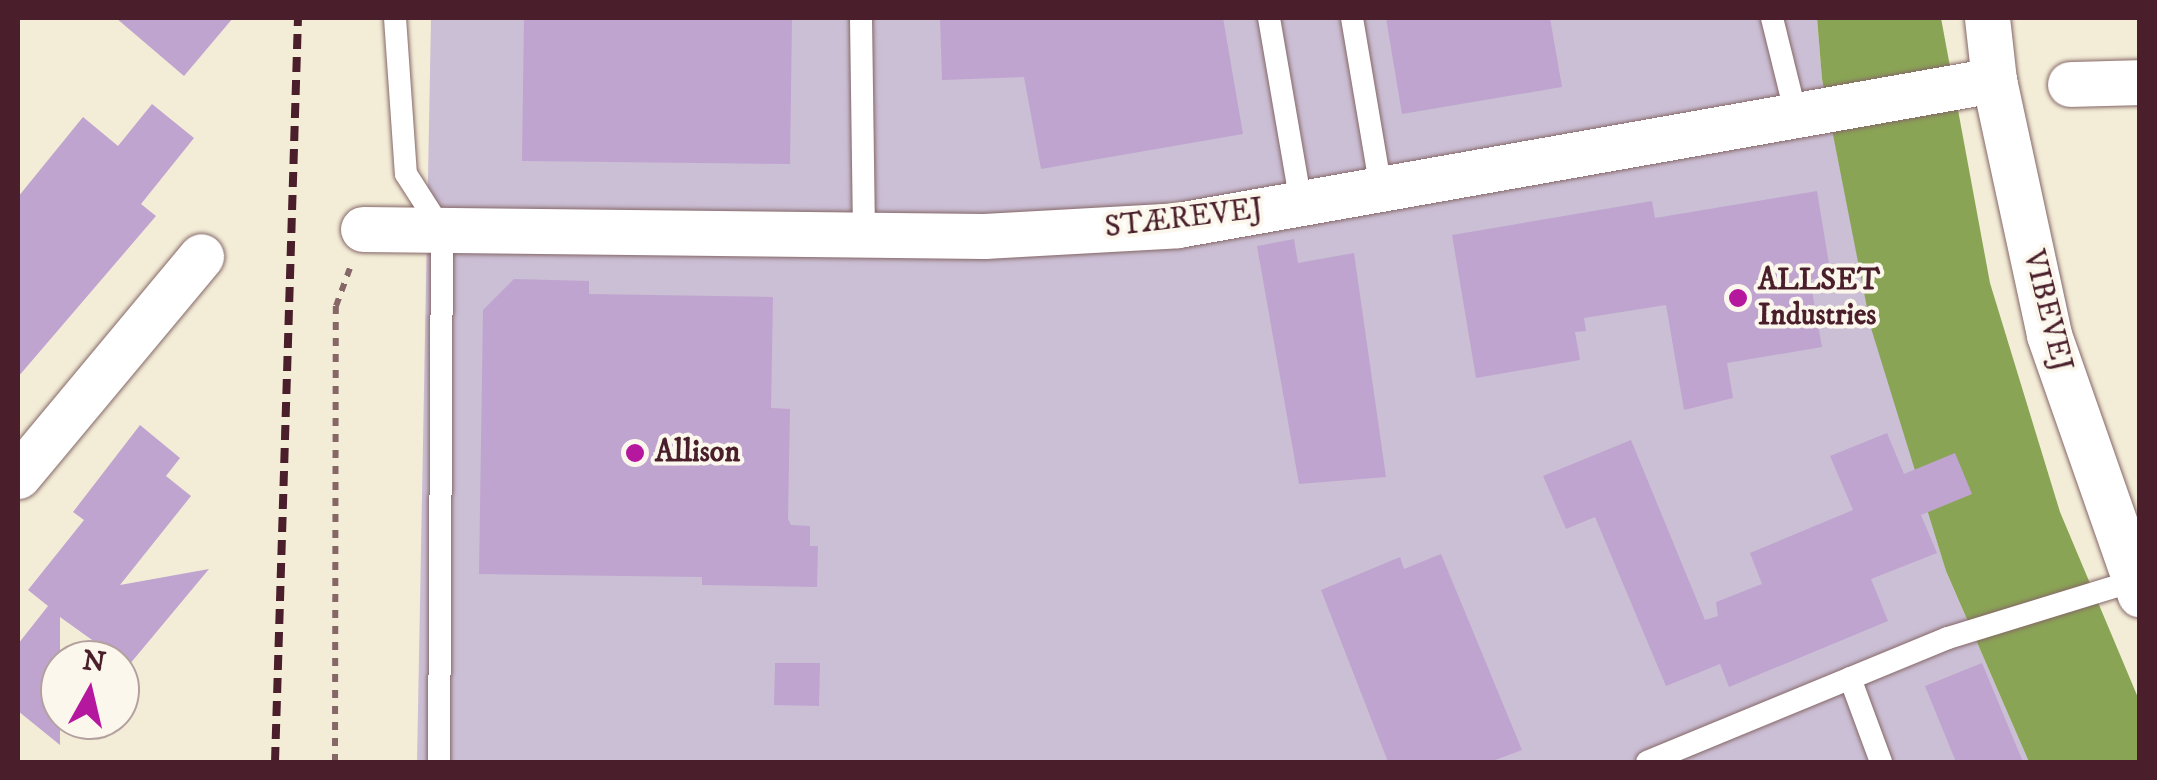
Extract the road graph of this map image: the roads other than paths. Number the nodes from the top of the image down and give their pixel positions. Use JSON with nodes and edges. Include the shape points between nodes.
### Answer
{"nodes":[{"id":1,"x":396,"y":18,"type":"edge"},
{"id":2,"x":862,"y":18,"type":"edge"},
{"id":3,"x":1269,"y":18,"type":"edge"},
{"id":4,"x":1352,"y":18,"type":"edge"},
{"id":5,"x":1772,"y":18,"type":"edge"},
{"id":6,"x":1987,"y":18,"type":"edge"},
{"id":7,"x":1994,"y":80,"type":"junction"},
{"id":8,"x":2140,"y":82,"type":"edge"},
{"id":9,"x":2070,"y":84,"type":"dead end"},
{"id":10,"x":1796,"y":115,"type":"junction"},
{"id":11,"x":1380,"y":189,"type":"junction"},
{"id":12,"x":1301,"y":203,"type":"junction"},
{"id":13,"x":363,"y":229,"type":"road end"},
{"id":14,"x":442,"y":230,"type":"junction"},
{"id":15,"x":864,"y":234,"type":"junction"},
{"id":16,"x":201,"y":256,"type":"dead end"},
{"id":17,"x":18,"y":476,"type":"edge"},
{"id":18,"x":2136,"y":588,"type":"edge"},
{"id":19,"x":1850,"y":678,"type":"junction"},
{"id":20,"x":1675,"y":757,"type":"edge"},
{"id":21,"x":439,"y":762,"type":"edge"},
{"id":22,"x":1647,"y":762,"type":"edge"},
{"id":23,"x":1881,"y":762,"type":"edge"}],
"edges":[{"from":1,"to":14,"type":"lane","via":[[406,174]]},
{"from":2,"to":15,"type":"lane"},
{"from":3,"to":12,"type":"lane"},
{"from":4,"to":11,"type":"lane"},
{"from":5,"to":10,"type":"lane"},
{"from":6,"to":7,"type":"street","name":"VIBEVEJ"},
{"from":7,"to":10,"type":"street","name":"STÆREVEJ"},
{"from":7,"to":18,"type":"street","name":"VIBEVEJ","via":[[2048,335]]},
{"from":8,"to":9,"type":"street"},
{"from":10,"to":11,"type":"street","name":"STÆREVEJ"},
{"from":11,"to":12,"type":"street","name":"STÆREVEJ"},
{"from":12,"to":15,"type":"street","name":"STÆREVEJ","via":[[1178,225],[984,236]]},
{"from":13,"to":14,"type":"street","name":"STÆREVEJ"},
{"from":14,"to":15,"type":"street","name":"STÆREVEJ"},
{"from":14,"to":21,"type":"lane"},
{"from":16,"to":17,"type":"street"},
{"from":18,"to":19,"type":"lane","via":[[1948,638]]},
{"from":19,"to":20,"type":"lane"},
{"from":19,"to":23,"type":"lane"},
{"from":20,"to":22,"type":"lane"}]}
